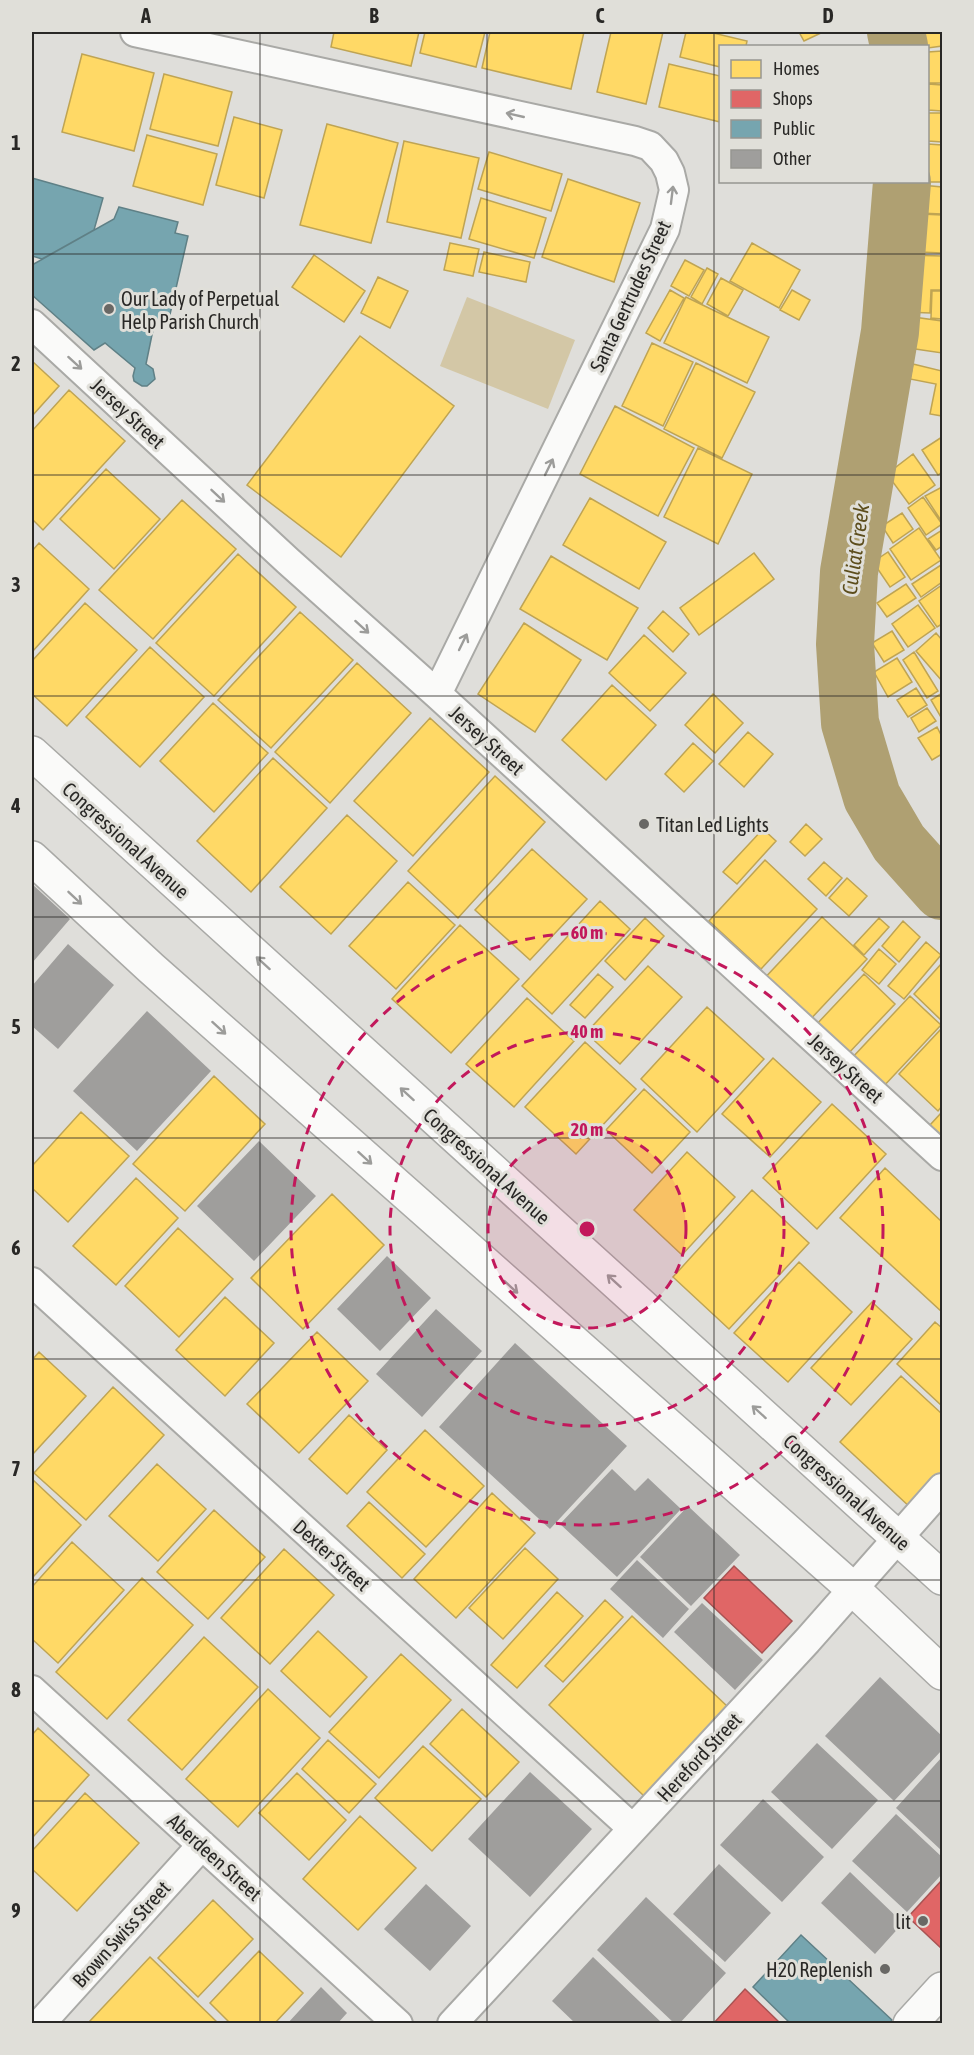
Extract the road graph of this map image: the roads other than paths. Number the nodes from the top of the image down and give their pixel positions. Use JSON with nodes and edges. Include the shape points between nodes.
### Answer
{"nodes":[{"id":1,"x":135,"y":32,"type":"edge"},
{"id":2,"x":32,"y":324,"type":"edge"},
{"id":3,"x":437,"y":694,"type":"junction"},
{"id":4,"x":32,"y":753,"type":"edge"},
{"id":5,"x":32,"y":858,"type":"edge"},
{"id":6,"x":942,"y":1156,"type":"edge"},
{"id":7,"x":32,"y":1282,"type":"edge"},
{"id":8,"x":942,"y":1488,"type":"edge"},
{"id":9,"x":898,"y":1537,"type":"junction"},
{"id":10,"x":942,"y":1578,"type":"edge"},
{"id":11,"x":853,"y":1589,"type":"junction"},
{"id":12,"x":942,"y":1673,"type":"edge"},
{"id":13,"x":32,"y":1690,"type":"edge"},
{"id":14,"x":632,"y":1828,"type":"junction"},
{"id":15,"x":202,"y":1845,"type":"junction"},
{"id":16,"x":942,"y":1989,"type":"edge"},
{"id":17,"x":40,"y":2024,"type":"edge"},
{"id":18,"x":398,"y":2024,"type":"edge"},
{"id":19,"x":452,"y":2024,"type":"edge"},
{"id":20,"x":910,"y":2024,"type":"edge"}],
"edges":[{"from":3,"to":1,"type":"street","name":"Santa Gertrudes Street","one_way":true,"via":[[665,229],[674,190],[670,173],[650,146],[635,141]]},
{"from":2,"to":3,"type":"street","name":"Jersey Street","one_way":true},
{"from":3,"to":6,"type":"street","name":"Jersey Street"},
{"from":9,"to":4,"type":"main road","name":"Congressional Avenue","one_way":true},
{"from":5,"to":11,"type":"main road","one_way":true,"via":[[151,968]]},
{"from":7,"to":14,"type":"street","name":"Dexter Street"},
{"from":8,"to":9,"type":"street","name":"Hereford Street"},
{"from":9,"to":10,"type":"main road","name":"Congressional Avenue"},
{"from":9,"to":11,"type":"street","name":"Hereford Street"},
{"from":11,"to":12,"type":"main road"},
{"from":11,"to":14,"type":"street","name":"Hereford Street"},
{"from":13,"to":15,"type":"street","name":"Aberdeen Street"},
{"from":14,"to":19,"type":"street","name":"Hereford Street"},
{"from":15,"to":17,"type":"street","name":"Brown Swiss Street"},
{"from":15,"to":18,"type":"street","name":"Aberdeen Street"},
{"from":16,"to":20,"type":"main road"}]}
